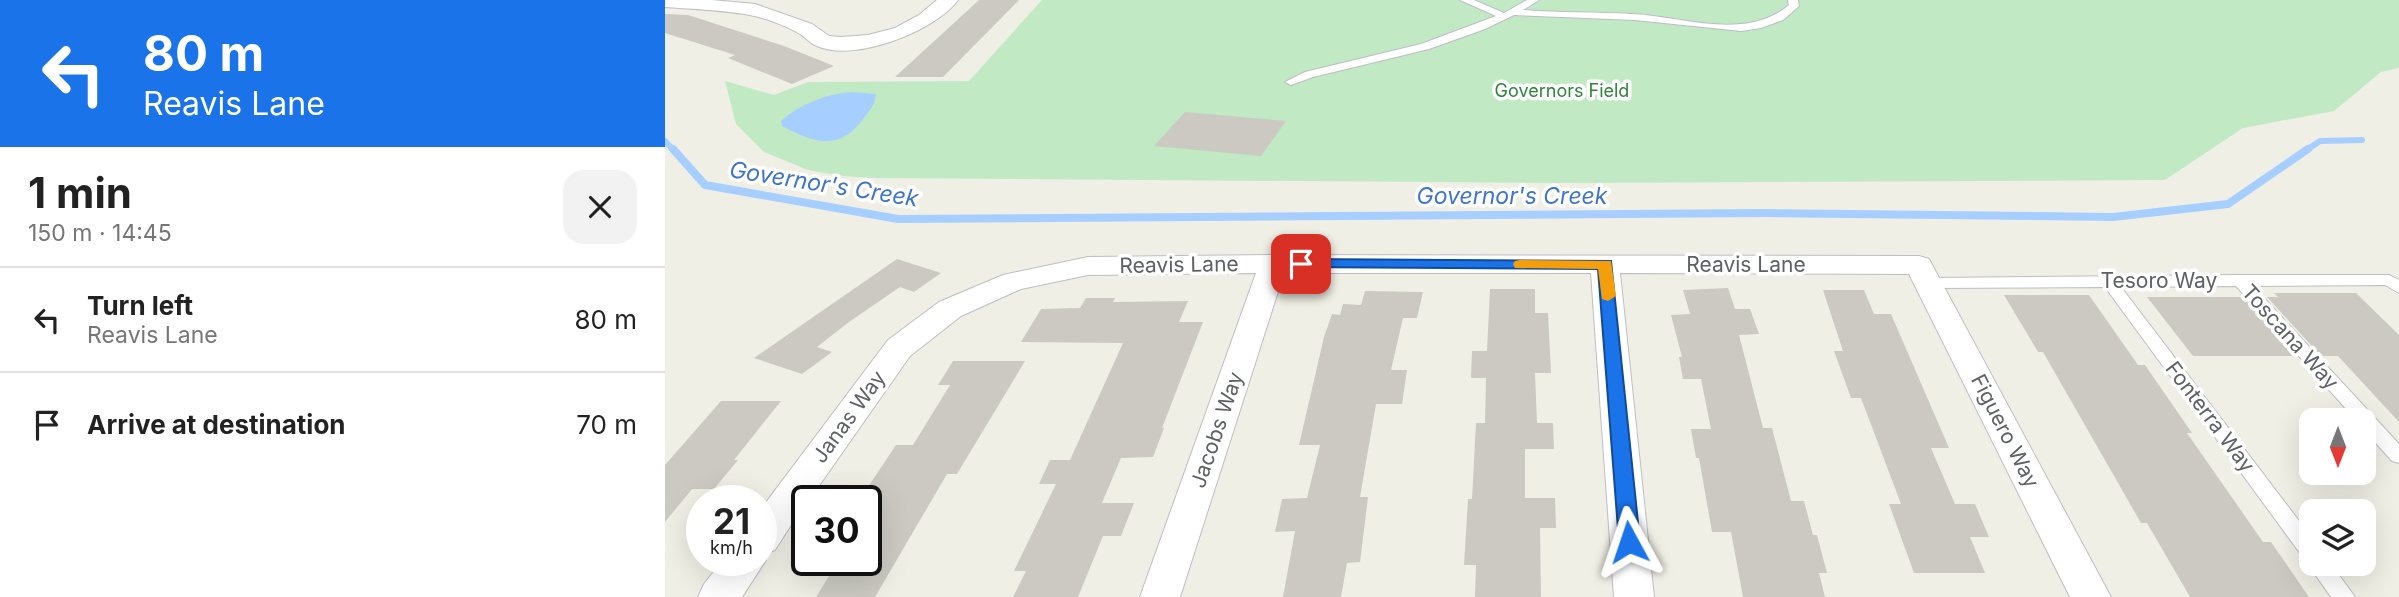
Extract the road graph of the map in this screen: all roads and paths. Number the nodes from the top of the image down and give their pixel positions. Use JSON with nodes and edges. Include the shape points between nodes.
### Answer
{"nodes":[{"id":1,"x":779,"y":0,"type":"edge"},
{"id":2,"x":949,"y":0,"type":"edge"},
{"id":3,"x":1465,"y":0,"type":"edge"},
{"id":4,"x":1534,"y":0,"type":"edge"},
{"id":5,"x":1793,"y":0,"type":"edge"},
{"id":6,"x":665,"y":1,"type":"edge"},
{"id":7,"x":755,"y":10,"type":"junction"},
{"id":8,"x":1507,"y":14,"type":"junction"},
{"id":9,"x":1291,"y":82,"type":"dead end"},
{"id":10,"x":1273,"y":264,"type":"junction"},
{"id":11,"x":1605,"y":264,"type":"junction"},
{"id":12,"x":1924,"y":274,"type":"junction"},
{"id":13,"x":2239,"y":280,"type":"junction"},
{"id":14,"x":2109,"y":281,"type":"junction"},
{"id":15,"x":2394,"y":284,"type":"edge"},
{"id":16,"x":950,"y":309,"type":"joint"},
{"id":17,"x":2399,"y":456,"type":"edge"},
{"id":18,"x":777,"y":516,"type":"edge"},
{"id":19,"x":2299,"y":537,"type":"edge"},
{"id":20,"x":733,"y":576,"type":"edge"},
{"id":21,"x":2328,"y":576,"type":"edge"},
{"id":22,"x":718,"y":597,"type":"edge"},
{"id":23,"x":1160,"y":597,"type":"edge"},
{"id":24,"x":1634,"y":597,"type":"edge"},
{"id":25,"x":2091,"y":597,"type":"edge"},
{"id":26,"x":2344,"y":597,"type":"edge"}],
"edges":[{"from":1,"to":7,"type":"street"},
{"from":2,"to":7,"type":"street","via":[[913,27],[869,41],[824,42],[805,28]]},
{"from":3,"to":8,"type":"lane"},
{"from":4,"to":8,"type":"lane"},
{"from":5,"to":8,"type":"lane","via":[[1785,17],[1731,27],[1696,27],[1659,18]]},
{"from":6,"to":7,"type":"street"},
{"from":8,"to":9,"type":"lane","via":[[1426,46]]},
{"from":10,"to":11,"type":"street","name":"Reavis Lane"},
{"from":10,"to":16,"type":"street","name":"Reavis Lane","via":[[1087,266],[1013,281]]},
{"from":10,"to":23,"type":"street","name":"Jacobs Way"},
{"from":11,"to":12,"type":"street","name":"Reavis Lane"},
{"from":11,"to":24,"type":"street"},
{"from":12,"to":14,"type":"lane","name":"Tesoro Way"},
{"from":12,"to":25,"type":"street","name":"Figuero Way"},
{"from":13,"to":14,"type":"lane","name":"Tesoro Way"},
{"from":13,"to":15,"type":"lane","name":"Tesoro Way"},
{"from":13,"to":17,"type":"lane","name":"Toscana Way"},
{"from":14,"to":19,"type":"lane","name":"Fonterra Way"},
{"from":16,"to":18,"type":"street","name":"Janas Way","via":[[899,348]]},
{"from":20,"to":22,"type":"street"},
{"from":21,"to":26,"type":"lane"}]}
